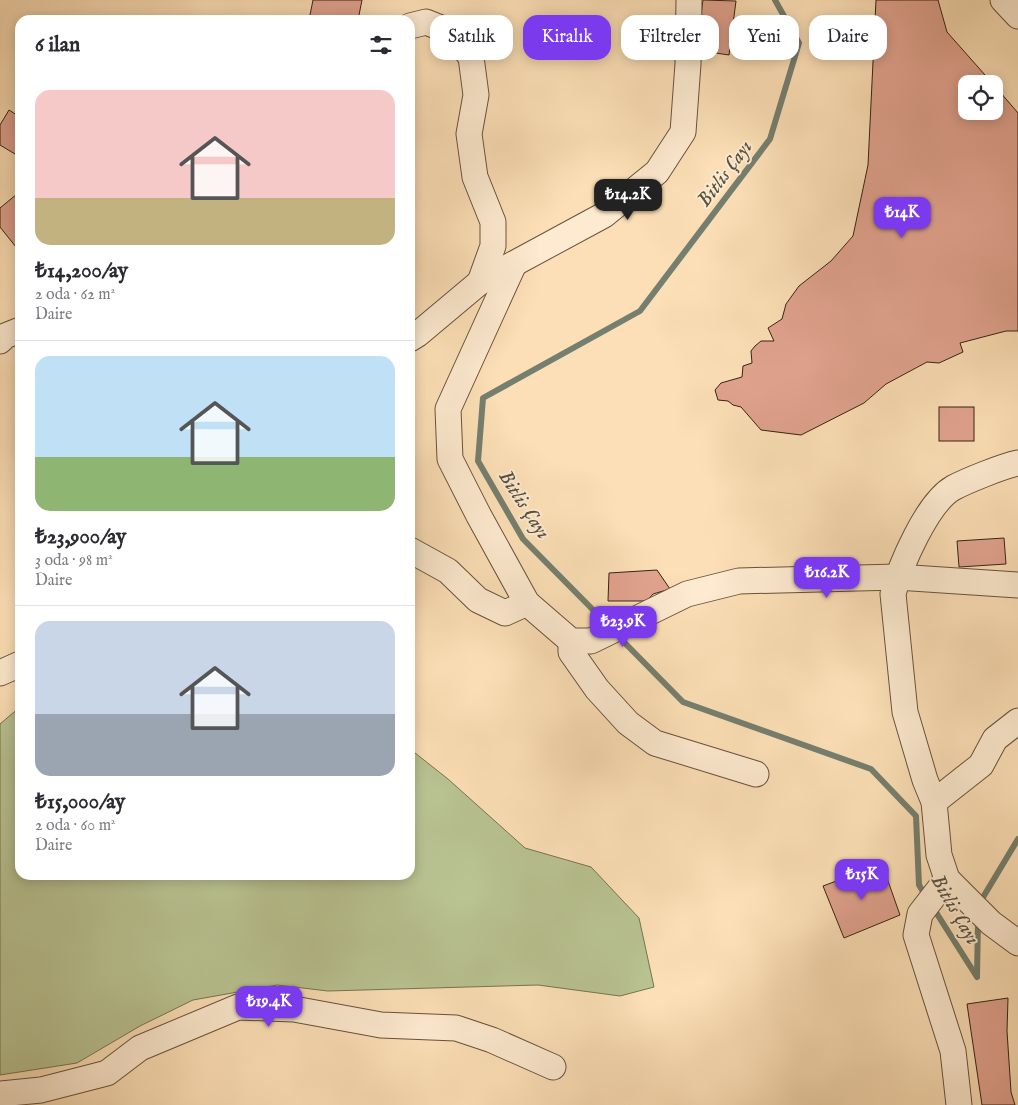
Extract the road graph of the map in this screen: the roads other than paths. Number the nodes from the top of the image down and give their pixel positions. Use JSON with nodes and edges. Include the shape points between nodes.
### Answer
{"nodes":[{"id":1,"x":689,"y":0,"type":"edge"},
{"id":2,"x":1003,"y":0,"type":"edge"},
{"id":3,"x":1018,"y":16,"type":"edge"},
{"id":4,"x":415,"y":25,"type":"edge"},
{"id":5,"x":514,"y":264,"type":"junction"},
{"id":6,"x":480,"y":282,"type":"junction"},
{"id":7,"x":15,"y":332,"type":"edge"},
{"id":8,"x":415,"y":336,"type":"edge"},
{"id":9,"x":0,"y":341,"type":"edge"},
{"id":10,"x":1018,"y":463,"type":"edge"},
{"id":11,"x":415,"y":553,"type":"edge"},
{"id":12,"x":897,"y":577,"type":"junction"},
{"id":13,"x":1018,"y":585,"type":"edge"},
{"id":14,"x":527,"y":602,"type":"junction"},
{"id":15,"x":581,"y":641,"type":"junction"},
{"id":16,"x":15,"y":666,"type":"edge"},
{"id":17,"x":0,"y":673,"type":"edge"},
{"id":18,"x":1018,"y":721,"type":"edge"},
{"id":19,"x":756,"y":774,"type":"dead end"},
{"id":20,"x":934,"y":802,"type":"junction"},
{"id":21,"x":944,"y":884,"type":"junction"},
{"id":22,"x":1018,"y":943,"type":"edge"},
{"id":23,"x":553,"y":1067,"type":"dead end"},
{"id":24,"x":0,"y":1094,"type":"edge"},
{"id":25,"x":959,"y":1105,"type":"edge"}],
"edges":[{"from":1,"to":5,"type":"street","via":[[683,132],[656,172],[604,214]]},
{"from":2,"to":3,"type":"street"},
{"from":4,"to":6,"type":"street","via":[[426,22],[451,32],[472,57],[476,95],[469,134],[475,177],[493,222],[493,246]]},
{"from":5,"to":6,"type":"street"},
{"from":5,"to":14,"type":"street","via":[[448,409],[450,459]]},
{"from":6,"to":8,"type":"street"},
{"from":7,"to":9,"type":"street"},
{"from":10,"to":12,"type":"street","via":[[952,489],[926,516]]},
{"from":11,"to":14,"type":"street","via":[[448,571],[478,600],[505,613]]},
{"from":12,"to":13,"type":"street"},
{"from":12,"to":15,"type":"street","via":[[739,581],[686,594]]},
{"from":12,"to":20,"type":"street","via":[[893,594],[905,712]]},
{"from":14,"to":15,"type":"street"},
{"from":15,"to":19,"type":"street","via":[[571,652],[597,689],[628,723],[655,743]]},
{"from":16,"to":17,"type":"street"},
{"from":18,"to":20,"type":"street","via":[[995,739],[982,765]]},
{"from":20,"to":21,"type":"street"},
{"from":21,"to":22,"type":"street","via":[[967,899],[990,924]]},
{"from":21,"to":25,"type":"street","via":[[920,914],[916,935],[953,1051]]},
{"from":23,"to":24,"type":"street","via":[[456,1028],[382,1025],[294,1009],[238,1007],[140,1048],[107,1073],[41,1090]]}]}
